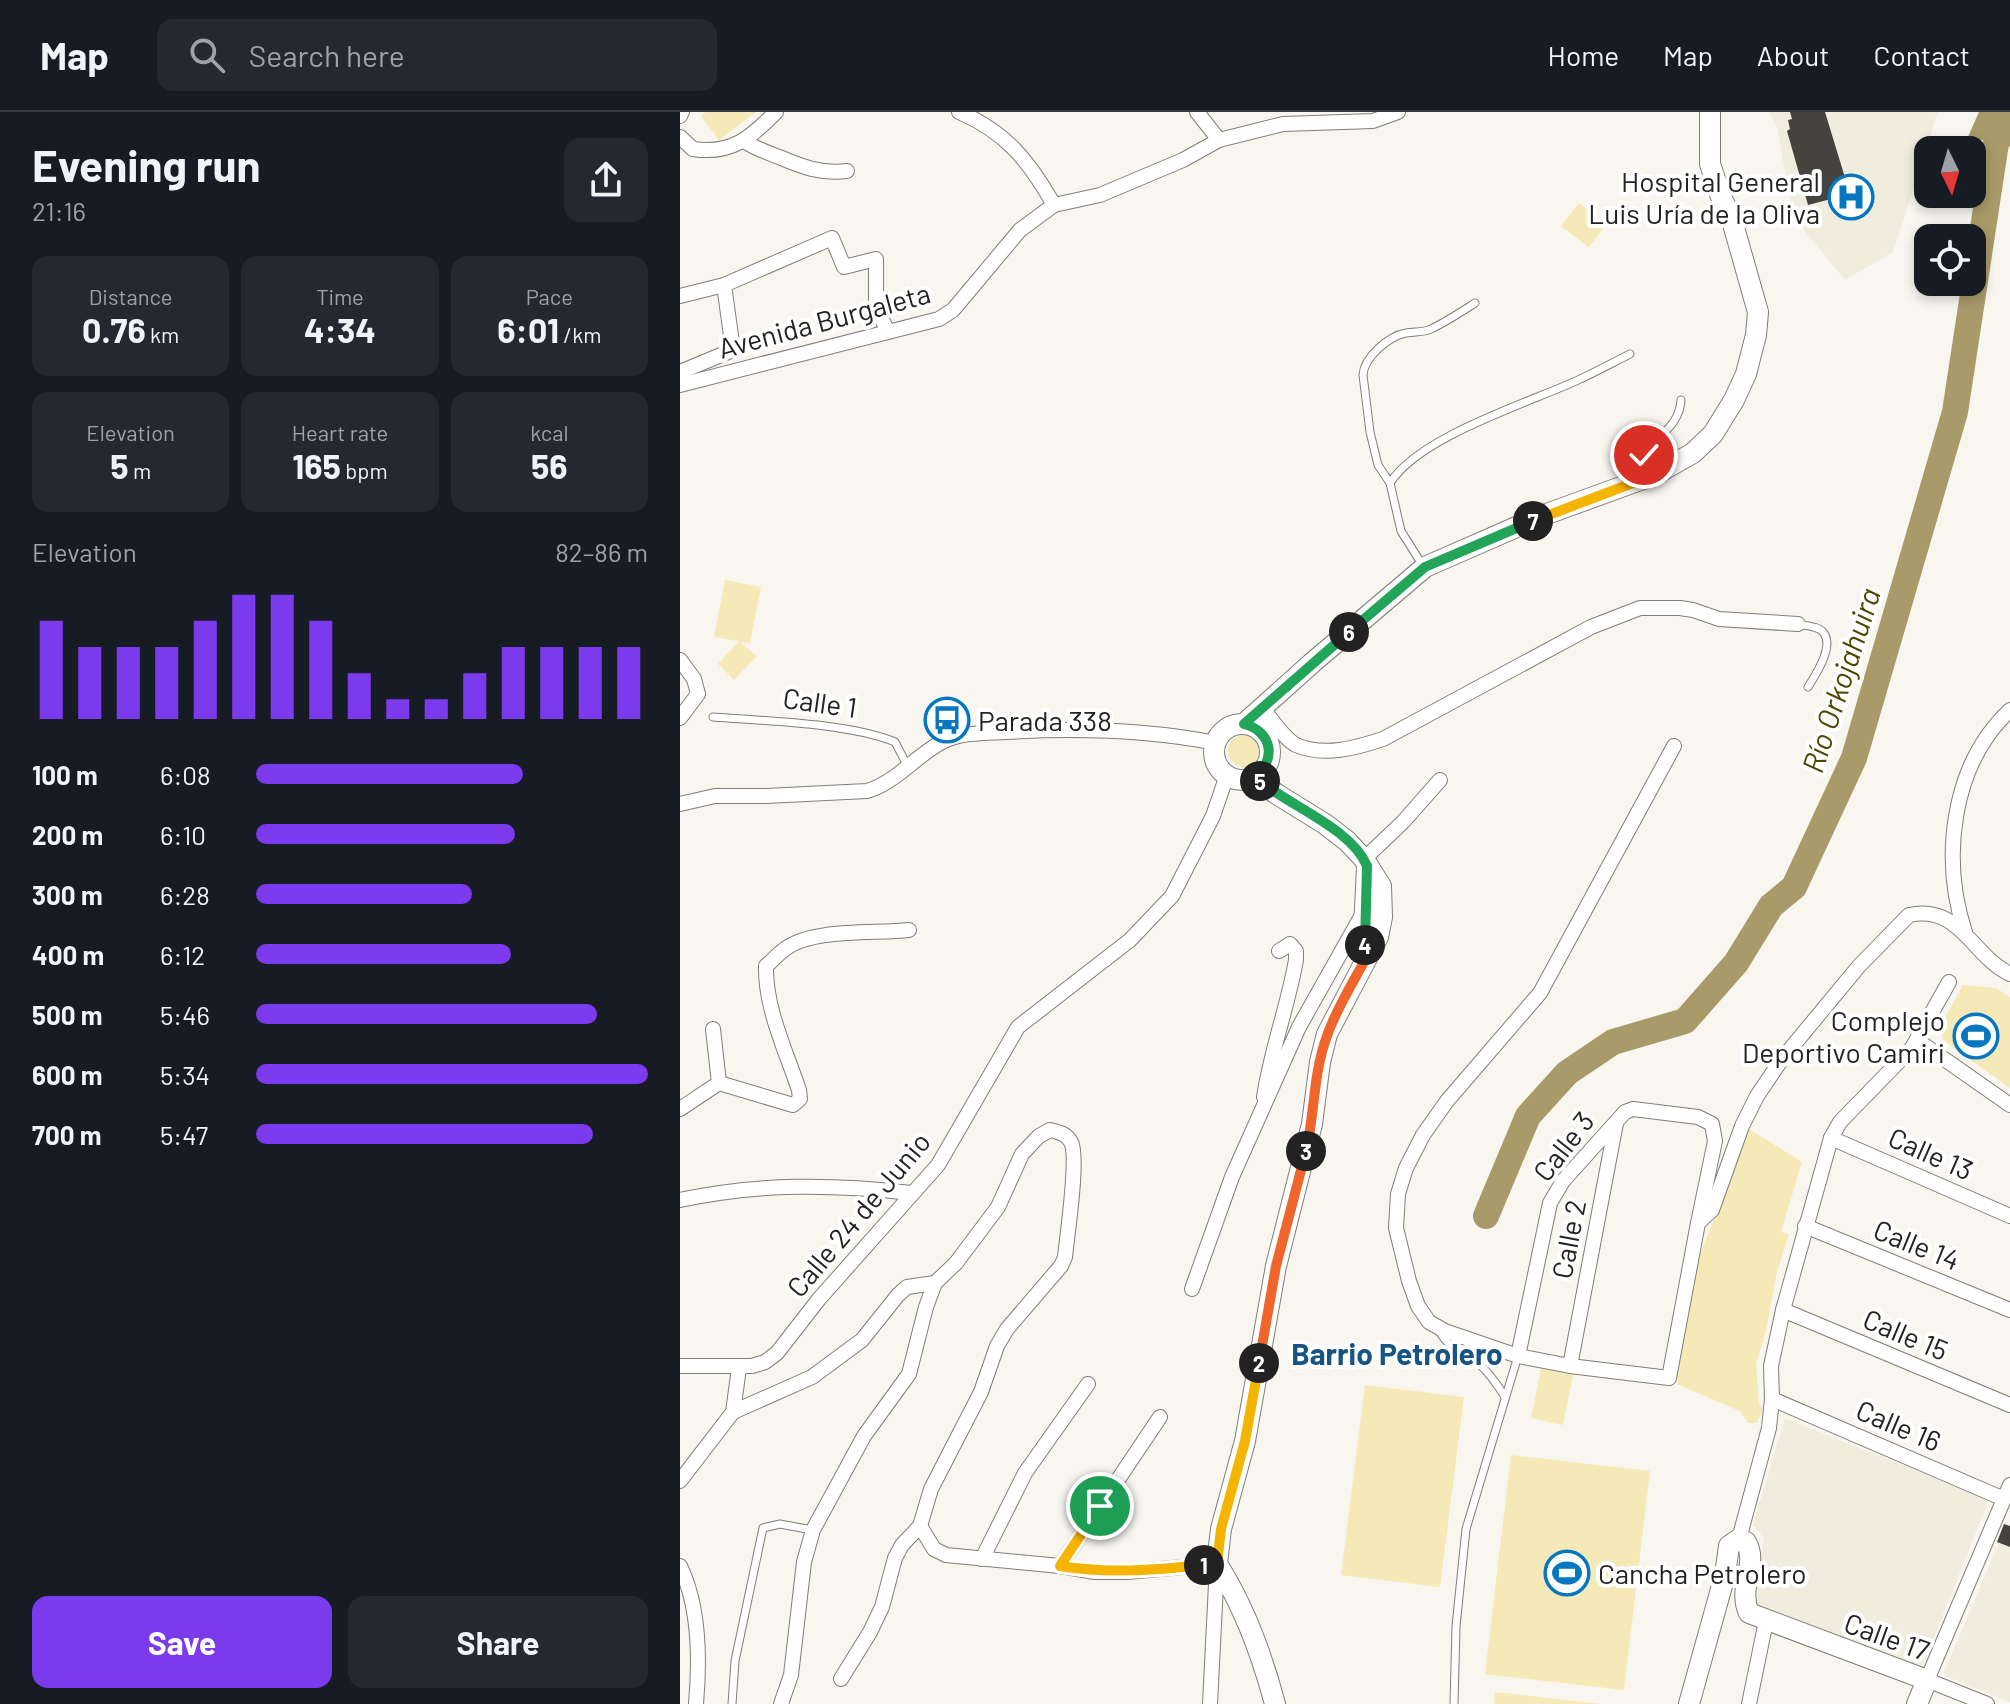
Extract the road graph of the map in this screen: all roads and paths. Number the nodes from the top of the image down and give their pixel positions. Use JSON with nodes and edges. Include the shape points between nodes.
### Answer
{"nodes":[{"id":1,"x":776,"y":112,"type":"edge"},
{"id":2,"x":959,"y":112,"type":"edge"},
{"id":3,"x":1197,"y":112,"type":"edge"},
{"id":4,"x":1398,"y":112,"type":"edge"},
{"id":5,"x":1710,"y":112,"type":"edge"},
{"id":6,"x":681,"y":140,"type":"edge"},
{"id":7,"x":1219,"y":140,"type":"junction"},
{"id":8,"x":744,"y":141,"type":"junction"},
{"id":9,"x":847,"y":171,"type":"dead end"},
{"id":10,"x":1054,"y":205,"type":"junction"},
{"id":11,"x":724,"y":285,"type":"junction"},
{"id":12,"x":680,"y":296,"type":"edge"},
{"id":13,"x":1475,"y":303,"type":"dead end"},
{"id":14,"x":888,"y":332,"type":"junction"},
{"id":15,"x":1630,"y":354,"type":"dead end"},
{"id":16,"x":680,"y":372,"type":"edge"},
{"id":17,"x":680,"y":385,"type":"edge"},
{"id":18,"x":1681,"y":400,"type":"dead end"},
{"id":19,"x":1638,"y":481,"type":"junction"},
{"id":20,"x":1390,"y":483,"type":"junction"},
{"id":21,"x":1425,"y":567,"type":"junction"},
{"id":22,"x":1798,"y":624,"type":"joint"},
{"id":23,"x":680,"y":660,"type":"edge"},
{"id":24,"x":1808,"y":687,"type":"dead end"},
{"id":25,"x":1262,"y":708,"type":"junction"},
{"id":26,"x":2010,"y":710,"type":"edge"},
{"id":27,"x":713,"y":717,"type":"dead end"},
{"id":28,"x":680,"y":718,"type":"edge"},
{"id":29,"x":1244,"y":724,"type":"junction"},
{"id":30,"x":1215,"y":743,"type":"junction"},
{"id":31,"x":1674,"y":746,"type":"dead end"},
{"id":32,"x":907,"y":765,"type":"junction"},
{"id":33,"x":1227,"y":775,"type":"junction"},
{"id":34,"x":1255,"y":776,"type":"junction"},
{"id":35,"x":1440,"y":780,"type":"dead end"},
{"id":36,"x":680,"y":804,"type":"edge"},
{"id":37,"x":1366,"y":862,"type":"junction"},
{"id":38,"x":1374,"y":909,"type":"junction"},
{"id":39,"x":909,"y":930,"type":"dead end"},
{"id":40,"x":1965,"y":933,"type":"junction"},
{"id":41,"x":1279,"y":951,"type":"dead end"},
{"id":42,"x":2010,"y":974,"type":"edge"},
{"id":43,"x":1949,"y":982,"type":"dead end"},
{"id":44,"x":713,"y":1029,"type":"dead end"},
{"id":45,"x":1917,"y":1040,"type":"junction"},
{"id":46,"x":719,"y":1083,"type":"junction"},
{"id":47,"x":2010,"y":1105,"type":"edge"},
{"id":48,"x":680,"y":1109,"type":"edge"},
{"id":49,"x":1261,"y":1117,"type":"junction"},
{"id":50,"x":1616,"y":1121,"type":"junction"},
{"id":51,"x":1831,"y":1138,"type":"junction"},
{"id":52,"x":912,"y":1193,"type":"junction"},
{"id":53,"x":680,"y":1200,"type":"edge"},
{"id":54,"x":2010,"y":1216,"type":"edge"},
{"id":55,"x":1698,"y":1223,"type":"junction"},
{"id":56,"x":1805,"y":1226,"type":"junction"},
{"id":57,"x":935,"y":1283,"type":"junction"},
{"id":58,"x":1192,"y":1289,"type":"dead end"},
{"id":59,"x":1783,"y":1310,"type":"junction"},
{"id":60,"x":2010,"y":1310,"type":"edge"},
{"id":61,"x":1436,"y":1326,"type":"junction"},
{"id":62,"x":1518,"y":1356,"type":"junction"},
{"id":63,"x":680,"y":1366,"type":"edge"},
{"id":64,"x":1570,"y":1366,"type":"junction"},
{"id":65,"x":739,"y":1368,"type":"junction"},
{"id":66,"x":1088,"y":1384,"type":"dead end"},
{"id":67,"x":1505,"y":1397,"type":"junction"},
{"id":68,"x":1772,"y":1399,"type":"junction"},
{"id":69,"x":2010,"y":1405,"type":"edge"},
{"id":70,"x":733,"y":1412,"type":"junction"},
{"id":71,"x":1160,"y":1417,"type":"dead end"},
{"id":72,"x":680,"y":1481,"type":"edge"},
{"id":73,"x":2007,"y":1492,"type":"edge"},
{"id":74,"x":920,"y":1526,"type":"junction"},
{"id":75,"x":813,"y":1530,"type":"junction"},
{"id":76,"x":1739,"y":1539,"type":"junction"},
{"id":77,"x":982,"y":1559,"type":"junction"},
{"id":78,"x":1217,"y":1564,"type":"junction"},
{"id":79,"x":680,"y":1566,"type":"edge"},
{"id":80,"x":1060,"y":1566,"type":"junction"},
{"id":81,"x":1766,"y":1621,"type":"junction"},
{"id":82,"x":841,"y":1679,"type":"dead end"},
{"id":83,"x":1927,"y":1680,"type":"junction"},
{"id":84,"x":696,"y":1704,"type":"edge"},
{"id":85,"x":732,"y":1704,"type":"edge"},
{"id":86,"x":781,"y":1704,"type":"edge"},
{"id":87,"x":1210,"y":1704,"type":"edge"},
{"id":88,"x":1275,"y":1704,"type":"edge"},
{"id":89,"x":1454,"y":1704,"type":"edge"},
{"id":90,"x":1689,"y":1704,"type":"edge"},
{"id":91,"x":1749,"y":1704,"type":"edge"},
{"id":92,"x":1917,"y":1704,"type":"edge"},
{"id":93,"x":1987,"y":1704,"type":"edge"}],
"edges":[{"from":1,"to":8,"type":"street"},
{"from":2,"to":10,"type":"street","via":[[1009,142]]},
{"from":3,"to":7,"type":"street"},
{"from":4,"to":7,"type":"street","name":"Avenida Burgaleta","via":[[1373,121],[1283,124]]},
{"from":5,"to":19,"type":"main road","via":[[1710,164],[1754,292],[1756,335],[1746,374],[1713,434],[1693,453]]},
{"from":6,"to":8,"type":"street","via":[[702,151]]},
{"from":7,"to":10,"type":"street","name":"Avenida Burgaleta","via":[[1100,195]]},
{"from":8,"to":9,"type":"street","via":[[803,169]]},
{"from":10,"to":14,"type":"street","name":"Avenida Burgaleta","via":[[1020,230],[953,310]]},
{"from":11,"to":12,"type":"street"},
{"from":11,"to":14,"type":"street","via":[[832,238],[844,267],[876,259],[876,307]]},
{"from":11,"to":16,"type":"street","via":[[733,350]]},
{"from":13,"to":20,"type":"lane","via":[[1427,331],[1398,336],[1364,365],[1374,452]]},
{"from":14,"to":17,"type":"street","name":"Avenida Burgaleta"},
{"from":15,"to":20,"type":"lane","via":[[1458,433],[1409,460]]},
{"from":18,"to":19,"type":"lane","via":[[1680,412],[1640,462]]},
{"from":19,"to":21,"type":"main road"},
{"from":20,"to":21,"type":"lane","via":[[1401,531]]},
{"from":21,"to":25,"type":"main road"},
{"from":22,"to":24,"type":"lane","via":[[1818,629],[1826,640],[1825,654]]},
{"from":22,"to":25,"type":"street","via":[[1719,619],[1680,608],[1640,608],[1591,627],[1383,739],[1356,748],[1331,751],[1296,744]]},
{"from":23,"to":28,"type":"street","via":[[698,687],[694,702]]},
{"from":25,"to":29,"type":"main road"},
{"from":26,"to":40,"type":"street","via":[[1966,774],[1954,822],[1954,894]]},
{"from":27,"to":32,"type":"lane","name":"Calle 1","via":[[886,738],[895,742]]},
{"from":29,"to":30,"type":"main road","via":[[1227,729]]},
{"from":29,"to":34,"type":"main road","via":[[1260,731],[1269,746],[1267,764]]},
{"from":30,"to":32,"type":"street","via":[[1114,729],[970,734],[946,740]]},
{"from":30,"to":33,"type":"main road","via":[[1215,761]]},
{"from":31,"to":61,"type":"street","via":[[1540,993],[1447,1101],[1406,1168],[1396,1228],[1401,1256],[1418,1306]]},
{"from":32,"to":36,"type":"street","via":[[879,788],[867,791],[715,796]]},
{"from":33,"to":34,"type":"main road","via":[[1241,780]]},
{"from":33,"to":52,"type":"street","name":"Calle 24 de Junio","via":[[1213,816],[1172,896],[1130,940],[1018,1027],[952,1144]]},
{"from":34,"to":37,"type":"main road","via":[[1347,841]]},
{"from":35,"to":37,"type":"street"},
{"from":37,"to":38,"type":"main road"},
{"from":38,"to":49,"type":"street","via":[[1299,1027]]},
{"from":38,"to":78,"type":"main road","via":[[1366,958],[1327,1034],[1320,1062],[1312,1124],[1276,1266]]},
{"from":39,"to":46,"type":"street","via":[[813,937],[787,947],[766,966],[773,1012],[799,1090],[797,1103]]},
{"from":40,"to":42,"type":"street"},
{"from":40,"to":55,"type":"street","via":[[1933,913],[1909,915],[1859,966],[1757,1096],[1712,1210]]},
{"from":41,"to":49,"type":"street","via":[[1290,944],[1296,960],[1269,1059]]},
{"from":43,"to":45,"type":"street"},
{"from":44,"to":46,"type":"street"},
{"from":45,"to":47,"type":"street"},
{"from":45,"to":51,"type":"street"},
{"from":46,"to":48,"type":"street"},
{"from":49,"to":58,"type":"street","via":[[1232,1177]]},
{"from":50,"to":55,"type":"street","name":"Calle 3","via":[[1633,1109],[1698,1117],[1712,1124],[1715,1141]]},
{"from":50,"to":62,"type":"street","name":"Calle 3","via":[[1550,1203]]},
{"from":50,"to":64,"type":"street","name":"Calle 2"},
{"from":51,"to":54,"type":"street","name":"Calle 13"},
{"from":51,"to":56,"type":"street"},
{"from":52,"to":53,"type":"street","via":[[819,1184]]},
{"from":52,"to":65,"type":"street","name":"Calle 24 de Junio","via":[[777,1353]]},
{"from":55,"to":64,"type":"street","via":[[1669,1378]]},
{"from":56,"to":59,"type":"street"},
{"from":56,"to":60,"type":"street","name":"Calle 14"},
{"from":57,"to":70,"type":"street","via":[[907,1287],[862,1340],[812,1377]]},
{"from":57,"to":74,"type":"street","via":[[998,1207],[1022,1154],[1034,1141],[1050,1130],[1070,1139],[1074,1157],[1065,1257],[997,1346],[981,1392],[931,1489]]},
{"from":57,"to":75,"type":"street","via":[[909,1374],[864,1436]]},
{"from":59,"to":68,"type":"street","via":[[1771,1366]]},
{"from":59,"to":69,"type":"street","name":"Calle 15"},
{"from":61,"to":62,"type":"street"},
{"from":61,"to":67,"type":"lane","via":[[1448,1346],[1490,1373]]},
{"from":62,"to":64,"type":"street"},
{"from":62,"to":67,"type":"lane"},
{"from":63,"to":65,"type":"street"},
{"from":65,"to":70,"type":"street"},
{"from":66,"to":77,"type":"street","via":[[1025,1473]]},
{"from":67,"to":89,"type":"lane","via":[[1466,1529]]},
{"from":68,"to":73,"type":"street","name":"Calle 16"},
{"from":68,"to":76,"type":"street"},
{"from":70,"to":72,"type":"street"},
{"from":71,"to":80,"type":"street"},
{"from":73,"to":83,"type":"street"},
{"from":74,"to":77,"type":"street","via":[[934,1549]]},
{"from":74,"to":82,"type":"street","via":[[895,1558],[882,1607]]},
{"from":75,"to":85,"type":"lane","via":[[780,1524],[763,1528],[735,1661]]},
{"from":75,"to":86,"type":"street","via":[[804,1562],[791,1675]]},
{"from":76,"to":81,"type":"main road","via":[[1752,1556],[1744,1588],[1746,1608]]},
{"from":76,"to":90,"type":"main road","via":[[1729,1546]]},
{"from":77,"to":80,"type":"street"},
{"from":78,"to":80,"type":"street","via":[[1127,1572]]},
{"from":78,"to":87,"type":"street"},
{"from":78,"to":88,"type":"main road","via":[[1245,1616]]},
{"from":79,"to":84,"type":"street","via":[[688,1584],[698,1653]]},
{"from":81,"to":83,"type":"main road","name":"Calle 17"},
{"from":81,"to":91,"type":"street"},
{"from":83,"to":92,"type":"main road"},
{"from":83,"to":93,"type":"street","name":"Calle 17"}]}
